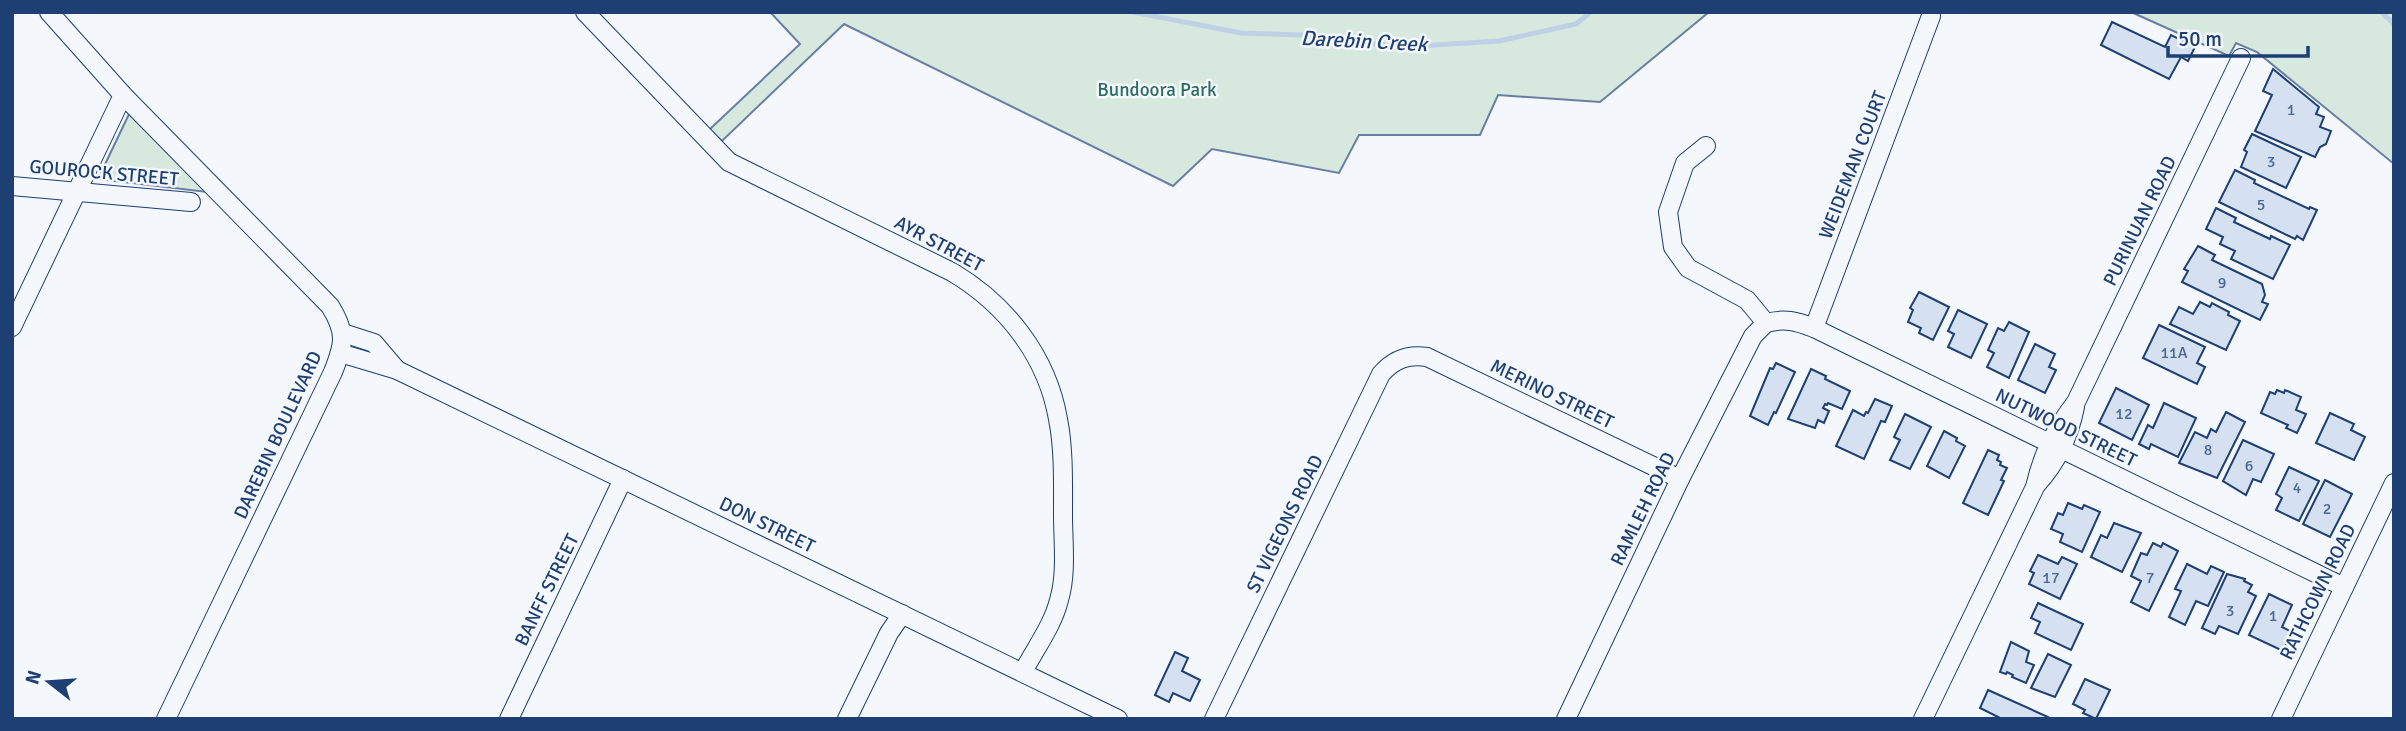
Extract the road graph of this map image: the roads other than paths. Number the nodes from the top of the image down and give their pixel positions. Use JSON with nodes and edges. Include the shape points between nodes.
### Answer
{"nodes":[{"id":1,"x":49,"y":12,"type":"edge"},
{"id":2,"x":585,"y":12,"type":"edge"},
{"id":3,"x":1931,"y":16,"type":"dead end"},
{"id":4,"x":2241,"y":58,"type":"dead end"},
{"id":5,"x":123,"y":95,"type":"junction"},
{"id":6,"x":1706,"y":146,"type":"dead end"},
{"id":7,"x":12,"y":186,"type":"edge"},
{"id":8,"x":78,"y":191,"type":"junction"},
{"id":9,"x":191,"y":202,"type":"dead end"},
{"id":10,"x":1766,"y":323,"type":"junction"},
{"id":11,"x":12,"y":327,"type":"edge"},
{"id":12,"x":1814,"y":328,"type":"junction"},
{"id":13,"x":343,"y":333,"type":"junction"},
{"id":14,"x":340,"y":354,"type":"junction"},
{"id":15,"x":1405,"y":357,"type":"joint"},
{"id":16,"x":397,"y":370,"type":"junction"},
{"id":17,"x":2055,"y":446,"type":"junction"},
{"id":18,"x":623,"y":479,"type":"junction"},
{"id":19,"x":1680,"y":479,"type":"junction"},
{"id":20,"x":2394,"y":483,"type":"edge"},
{"id":21,"x":2344,"y":587,"type":"junction"},
{"id":22,"x":902,"y":614,"type":"junction"},
{"id":23,"x":1023,"y":672,"type":"junction"},
{"id":24,"x":166,"y":719,"type":"edge"},
{"id":25,"x":509,"y":719,"type":"edge"},
{"id":26,"x":847,"y":719,"type":"edge"},
{"id":27,"x":1118,"y":719,"type":"edge"},
{"id":28,"x":1213,"y":719,"type":"edge"},
{"id":29,"x":1566,"y":719,"type":"edge"},
{"id":30,"x":1923,"y":719,"type":"edge"},
{"id":31,"x":2281,"y":719,"type":"edge"}],
"edges":[{"from":1,"to":5,"type":"street","name":"DAREBIN BOULEVARD"},
{"from":2,"to":23,"type":"street","name":"AYR STREET","via":[[729,162],[978,287],[1018,329],[1045,374],[1058,419],[1063,494],[1064,563],[1059,600]]},
{"from":3,"to":12,"type":"street","name":"WEIDEMAN COURT"},
{"from":4,"to":17,"type":"street","name":"PURINUAN ROAD","via":[[2076,402],[2070,431]]},
{"from":5,"to":8,"type":"street"},
{"from":5,"to":13,"type":"street","name":"DAREBIN BOULEVARD","via":[[330,306]]},
{"from":6,"to":10,"type":"street","via":[[1685,163],[1668,212],[1673,247],[1688,268],[1747,300]]},
{"from":7,"to":8,"type":"street","name":"GOUROCK STREET"},
{"from":8,"to":9,"type":"street","name":"GOUROCK STREET"},
{"from":8,"to":11,"type":"street"},
{"from":10,"to":12,"type":"street","name":"NUTWOOD STREET","via":[[1781,319]]},
{"from":10,"to":19,"type":"street","name":"RAMLEH ROAD","via":[[1754,336]]},
{"from":12,"to":17,"type":"street","name":"NUTWOOD STREET"},
{"from":13,"to":14,"type":"street","name":"DAREBIN BOULEVARD"},
{"from":13,"to":16,"type":"street","name":"DON STREET","via":[[374,343]]},
{"from":14,"to":16,"type":"street","name":"DON STREET"},
{"from":14,"to":24,"type":"street","name":"DAREBIN BOULEVARD"},
{"from":15,"to":19,"type":"street","name":"MERINO STREET","via":[[1427,357]]},
{"from":15,"to":28,"type":"street","name":"ST VIGEONS ROAD","via":[[1381,374]]},
{"from":16,"to":18,"type":"street","name":"DON STREET"},
{"from":17,"to":21,"type":"street","name":"NUTWOOD STREET"},
{"from":17,"to":30,"type":"street","name":"PURINUAN ROAD","via":[[2054,466],[2035,487]]},
{"from":18,"to":22,"type":"street","name":"DON STREET"},
{"from":18,"to":25,"type":"street","name":"BANFF STREET"},
{"from":19,"to":29,"type":"street","name":"RAMLEH ROAD"},
{"from":20,"to":21,"type":"street","name":"RATHCOWN ROAD"},
{"from":21,"to":31,"type":"street","name":"RATHCOWN ROAD"},
{"from":22,"to":23,"type":"street","name":"DON STREET"},
{"from":22,"to":26,"type":"street"},
{"from":23,"to":27,"type":"street","name":"DON STREET"}]}
